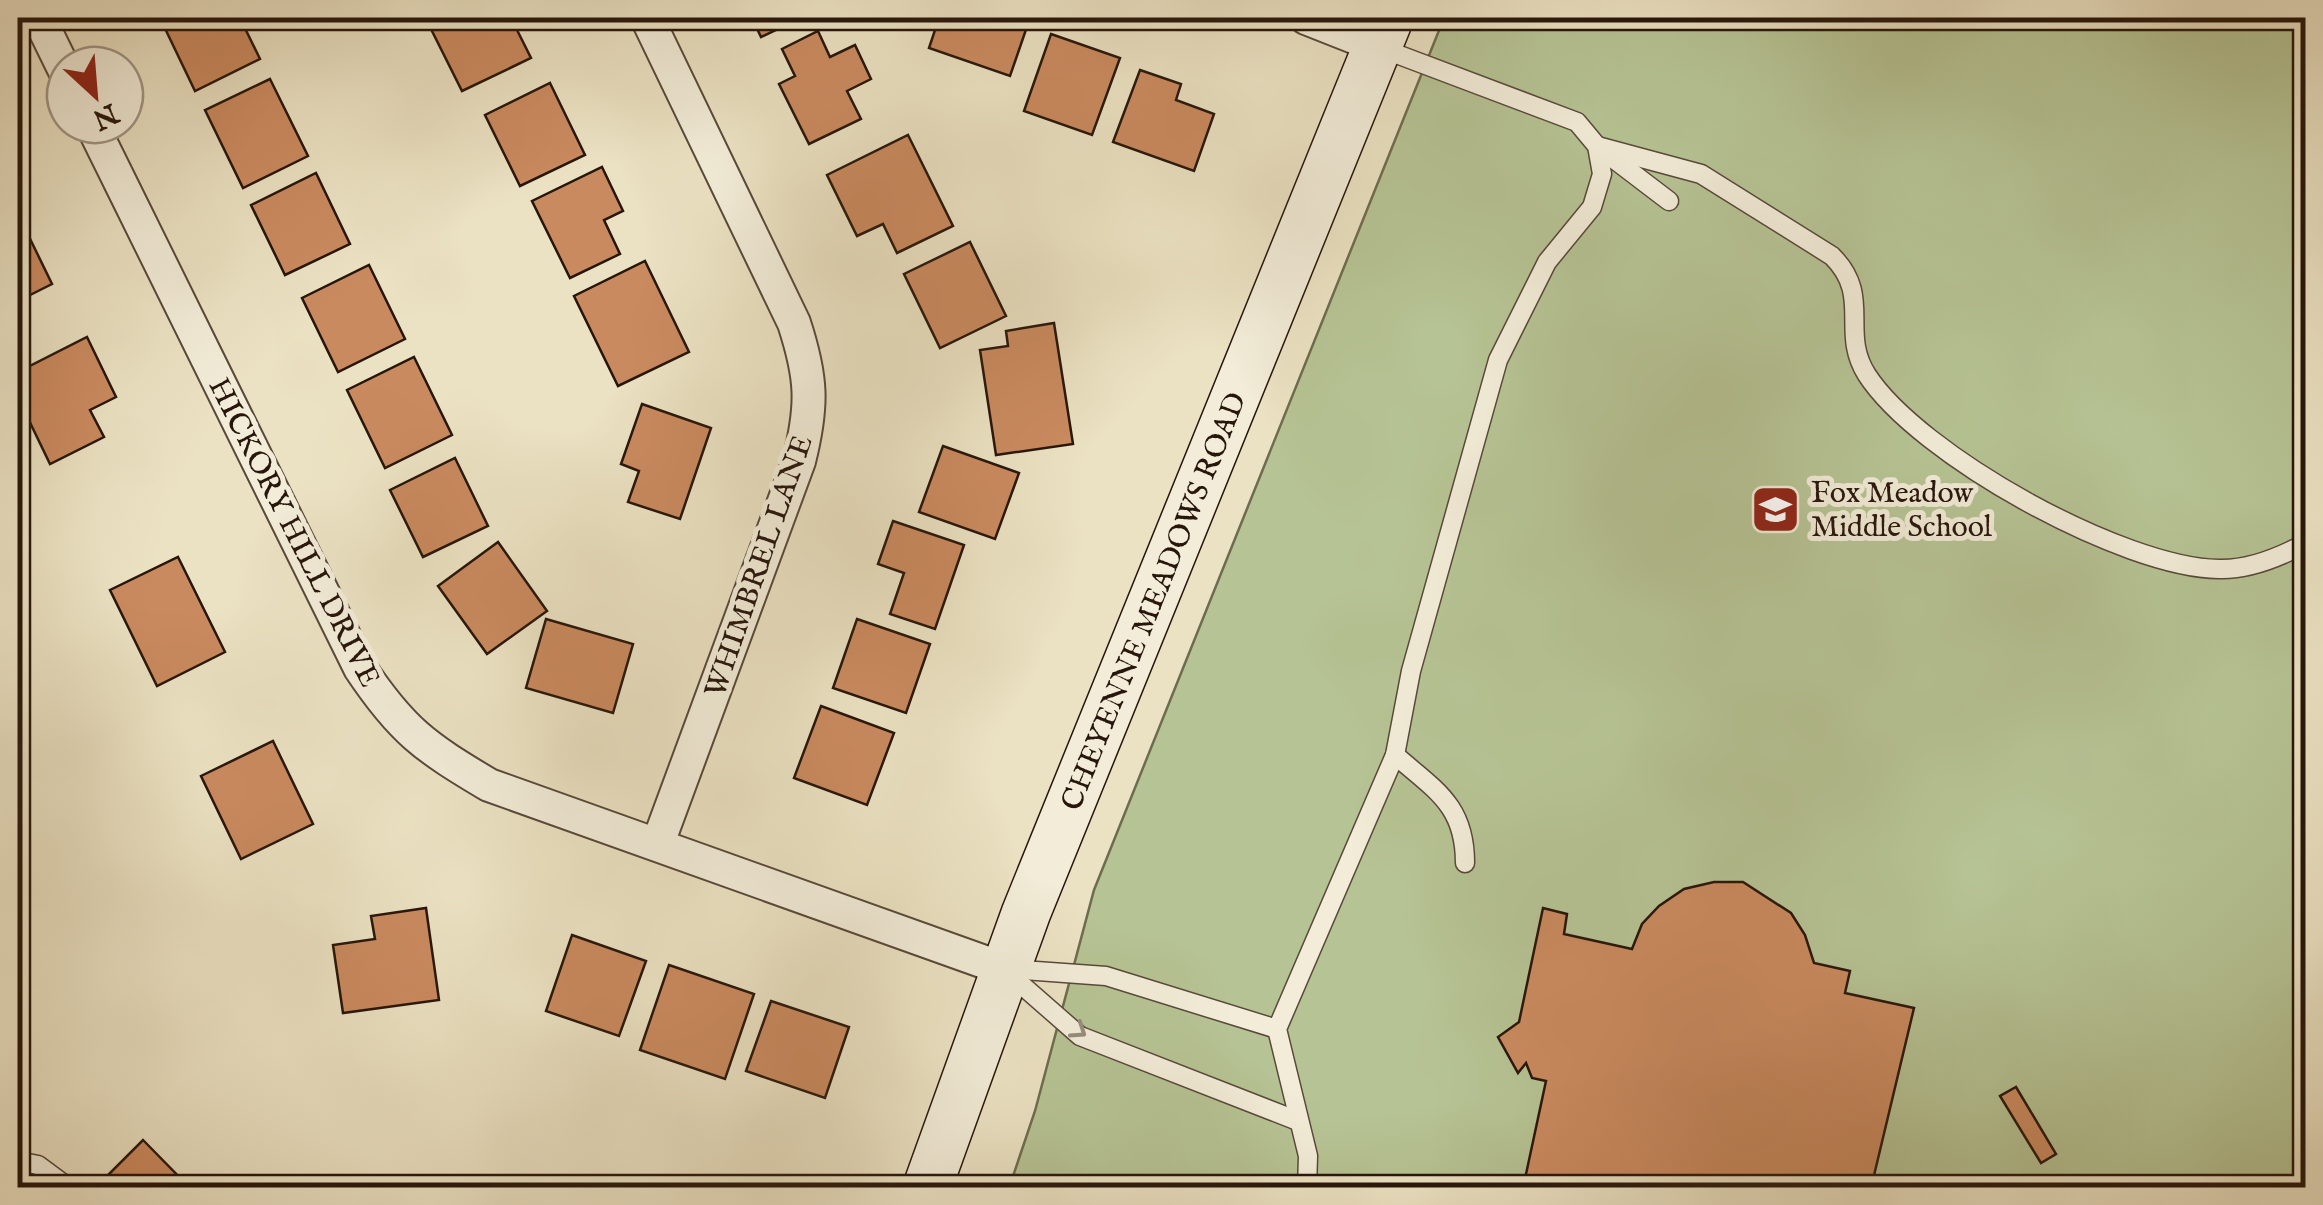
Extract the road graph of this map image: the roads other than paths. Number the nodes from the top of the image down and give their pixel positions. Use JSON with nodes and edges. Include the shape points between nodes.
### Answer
{"nodes":[{"id":1,"x":39,"y":18,"type":"edge"},
{"id":2,"x":646,"y":18,"type":"edge"},
{"id":3,"x":1306,"y":18,"type":"edge"},
{"id":4,"x":1383,"y":32,"type":"edge"},
{"id":5,"x":52,"y":45,"type":"edge"},
{"id":6,"x":102,"y":145,"type":"edge"},
{"id":7,"x":1597,"y":146,"type":"junction"},
{"id":8,"x":1669,"y":201,"type":"dead end"},
{"id":9,"x":2306,"y":543,"type":"edge"},
{"id":10,"x":1395,"y":755,"type":"junction"},
{"id":11,"x":658,"y":843,"type":"junction"},
{"id":12,"x":1466,"y":863,"type":"dead end"},
{"id":13,"x":1004,"y":969,"type":"junction"},
{"id":14,"x":1276,"y":1029,"type":"junction"},
{"id":15,"x":1298,"y":1121,"type":"junction"},
{"id":16,"x":18,"y":1161,"type":"edge"},
{"id":17,"x":68,"y":1188,"type":"edge"},
{"id":18,"x":927,"y":1188,"type":"edge"},
{"id":19,"x":1306,"y":1188,"type":"edge"}],
"edges":[{"from":1,"to":5,"type":"street"},
{"from":2,"to":11,"type":"street","name":"WHIMBREL LANE","via":[[794,323],[810,370],[811,413]]},
{"from":3,"to":4,"type":"street"},
{"from":4,"to":7,"type":"lane","via":[[1577,122]]},
{"from":4,"to":13,"type":"main road","name":"CHEYENNE MEADOWS ROAD"},
{"from":6,"to":11,"type":"street","name":"HICKORY HILL DRIVE","via":[[360,668],[394,719],[489,786]]},
{"from":7,"to":8,"type":"lane"},
{"from":7,"to":9,"type":"lane","via":[[1702,174],[1832,256],[1855,288],[1856,344],[1865,372],[1889,401],[1971,469],[2030,505],[2129,548],[2218,570]]},
{"from":7,"to":10,"type":"lane","via":[[1602,174],[1592,207],[1548,262],[1498,360],[1411,670]]},
{"from":10,"to":12,"type":"lane","via":[[1459,817]]},
{"from":10,"to":14,"type":"lane"},
{"from":11,"to":13,"type":"street","name":"HICKORY HILL DRIVE"},
{"from":13,"to":14,"type":"lane","via":[[1106,976]]},
{"from":13,"to":15,"type":"lane","one_way":true,"via":[[1080,1036]]},
{"from":13,"to":18,"type":"main road","name":"CHEYENNE MEADOWS ROAD"},
{"from":14,"to":15,"type":"lane"},
{"from":15,"to":19,"type":"lane","via":[[1308,1156]]},
{"from":16,"to":17,"type":"lane","via":[[38,1165]]}]}
